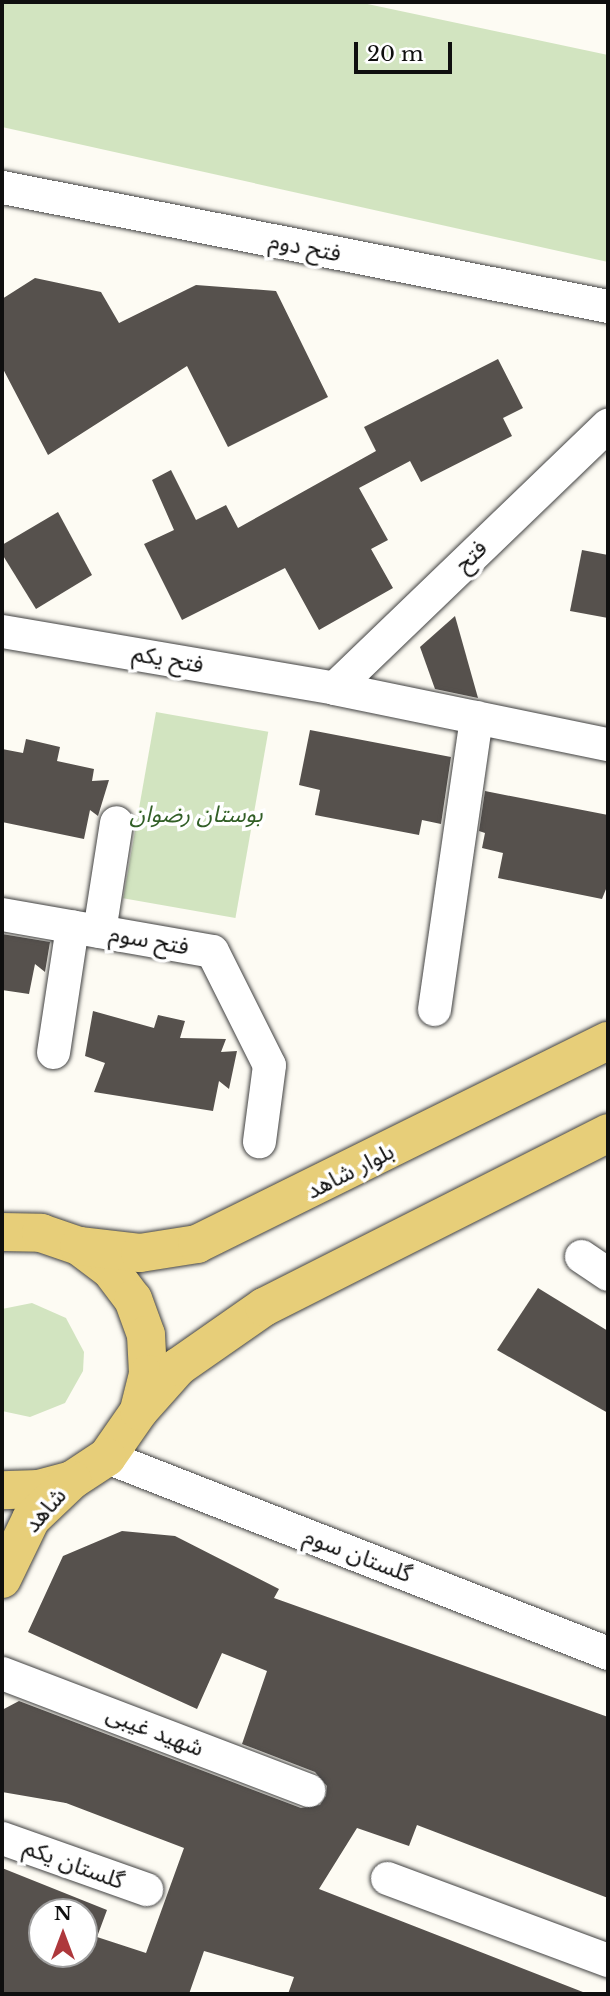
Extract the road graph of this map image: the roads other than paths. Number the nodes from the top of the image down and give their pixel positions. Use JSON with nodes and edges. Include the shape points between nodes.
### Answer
{"nodes":[{"id":1,"x":2,"y":187,"type":"edge"},
{"id":2,"x":608,"y":306,"type":"edge"},
{"id":3,"x":608,"y":424,"type":"edge"},
{"id":4,"x":2,"y":631,"type":"edge"},
{"id":5,"x":334,"y":688,"type":"junction"},
{"id":6,"x":476,"y":717,"type":"junction"},
{"id":7,"x":608,"y":744,"type":"edge"},
{"id":8,"x":116,"y":822,"type":"dead end"},
{"id":9,"x":2,"y":914,"type":"edge"},
{"id":10,"x":86,"y":929,"type":"junction"},
{"id":11,"x":434,"y":1009,"type":"dead end"},
{"id":12,"x":608,"y":1041,"type":"edge"},
{"id":13,"x":53,"y":1052,"type":"dead end"},
{"id":14,"x":608,"y":1133,"type":"edge"},
{"id":15,"x":259,"y":1141,"type":"dead end"},
{"id":16,"x":2,"y":1232,"type":"edge"},
{"id":17,"x":79,"y":1246,"type":"junction"},
{"id":18,"x":139,"y":1411,"type":"junction"},
{"id":19,"x":107,"y":1457,"type":"junction"},
{"id":20,"x":72,"y":1480,"type":"junction"},
{"id":21,"x":2,"y":1490,"type":"edge"},
{"id":22,"x":2,"y":1579,"type":"edge"},
{"id":23,"x":608,"y":1653,"type":"edge"},
{"id":24,"x":2,"y":1673,"type":"edge"},
{"id":25,"x":309,"y":1790,"type":"dead end"},
{"id":26,"x":2,"y":1838,"type":"edge"},
{"id":27,"x":387,"y":1878,"type":"dead end"},
{"id":28,"x":145,"y":1889,"type":"dead end"},
{"id":29,"x":608,"y":1960,"type":"edge"}],
"edges":[{"from":1,"to":2,"type":"street","name":"فتح دوم"},
{"from":3,"to":5,"type":"street","name":"فتح"},
{"from":4,"to":5,"type":"street","name":"فتح یکم"},
{"from":5,"to":6,"type":"street","name":"فتح یکم"},
{"from":6,"to":7,"type":"street","name":"فتح یکم"},
{"from":6,"to":11,"type":"street"},
{"from":8,"to":10,"type":"street"},
{"from":9,"to":10,"type":"street","name":"فتح سوم"},
{"from":10,"to":13,"type":"street"},
{"from":10,"to":15,"type":"street","name":"فتح سوم","via":[[212,951],[269,1065]]},
{"from":12,"to":17,"type":"main road","name":"بلوار شاهد","via":[[197,1244],[140,1253]]},
{"from":14,"to":18,"type":"main road","via":[[242,1320],[178,1367]]},
{"from":16,"to":17,"type":"main road","via":[[41,1233]]},
{"from":17,"to":18,"type":"main road","via":[[110,1269],[133,1299],[146,1335],[148,1374]]},
{"from":18,"to":19,"type":"main road"},
{"from":19,"to":20,"type":"main road"},
{"from":19,"to":23,"type":"street","name":"گلستان سوم"},
{"from":20,"to":21,"type":"main road","via":[[39,1489]]},
{"from":20,"to":22,"type":"main road","name":"شاهد","via":[[31,1519]]},
{"from":24,"to":25,"type":"street","name":"شهید غیبی"},
{"from":26,"to":28,"type":"street","name":"گلستان یکم"},
{"from":27,"to":29,"type":"street"}]}
